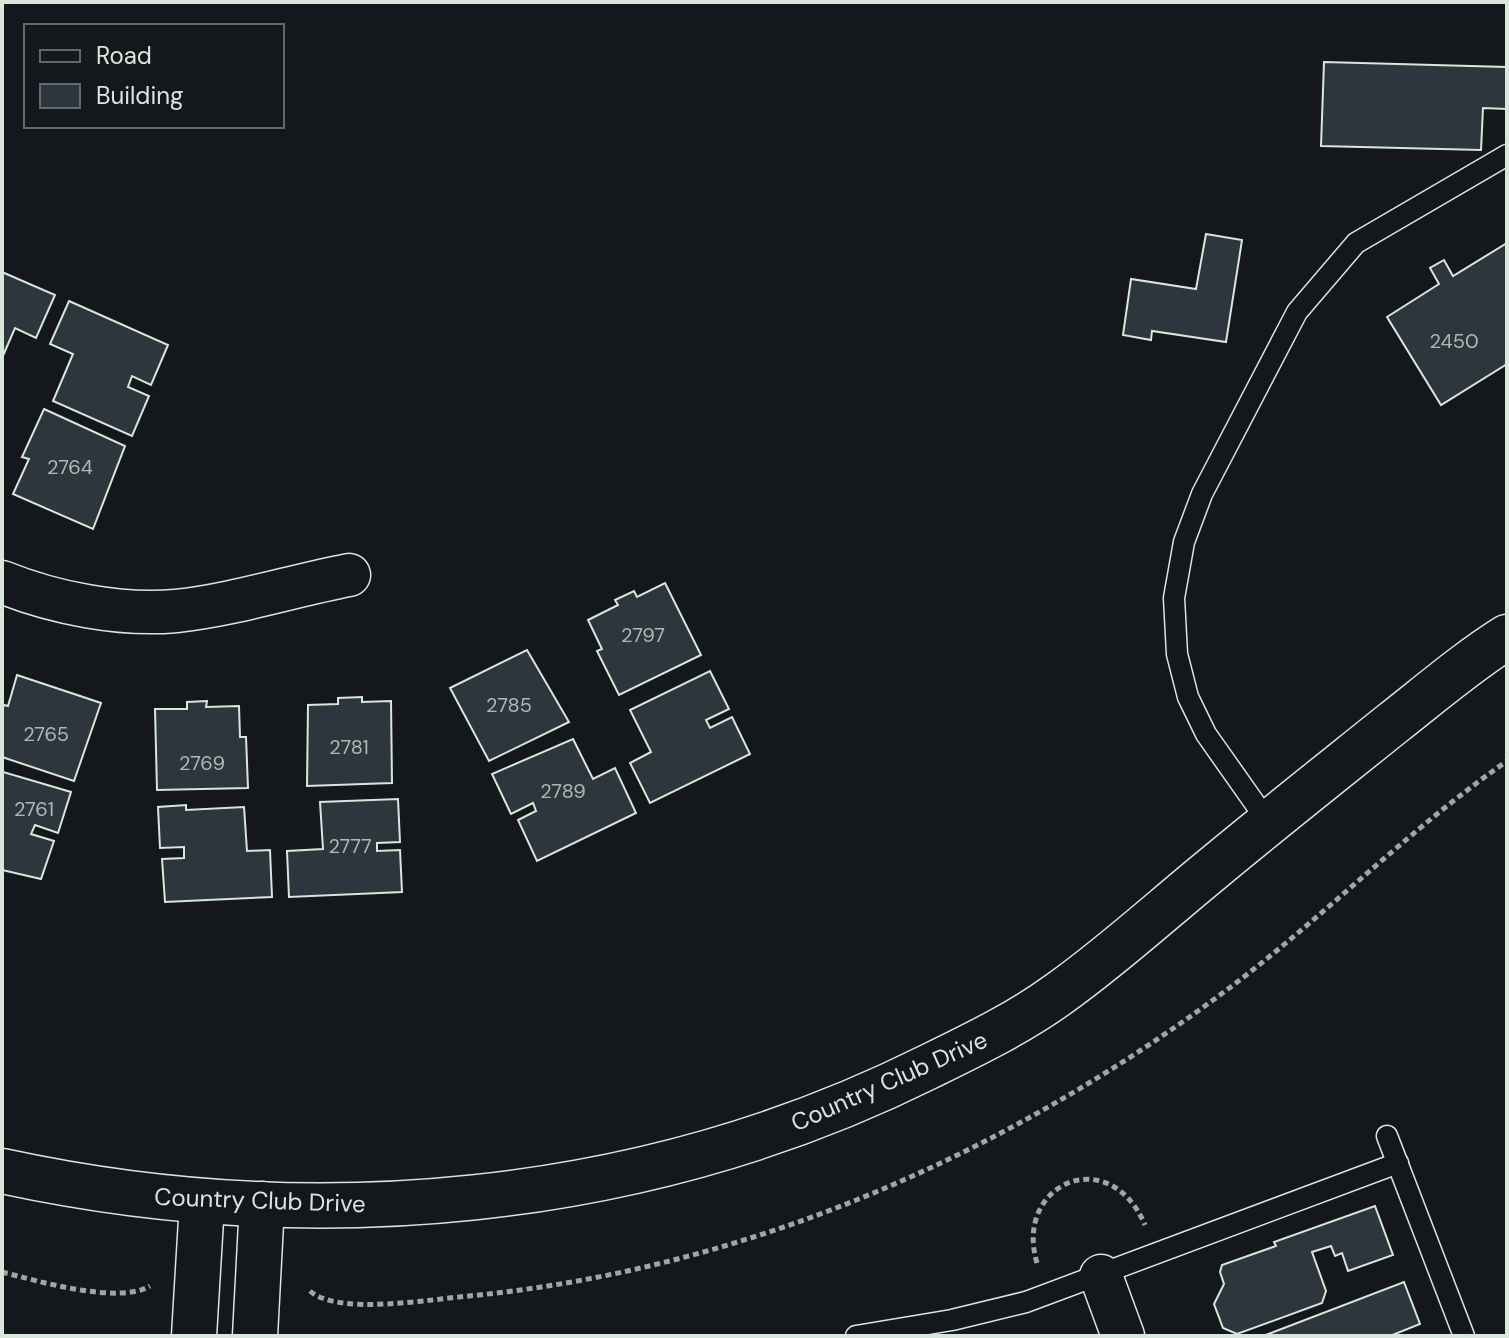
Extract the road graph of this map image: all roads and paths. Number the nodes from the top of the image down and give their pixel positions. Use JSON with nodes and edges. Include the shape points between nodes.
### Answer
{"nodes":[{"id":1,"x":1507,"y":155,"type":"edge"},
{"id":2,"x":349,"y":575,"type":"dead end"},
{"id":3,"x":2,"y":582,"type":"edge"},
{"id":4,"x":1507,"y":637,"type":"edge"},
{"id":5,"x":1268,"y":822,"type":"junction"},
{"id":6,"x":1387,"y":1136,"type":"dead end"},
{"id":7,"x":1398,"y":1163,"type":"junction"},
{"id":8,"x":2,"y":1171,"type":"edge"},
{"id":9,"x":202,"y":1203,"type":"junction"},
{"id":10,"x":262,"y":1204,"type":"junction"},
{"id":11,"x":1158,"y":1254,"type":"junction"},
{"id":12,"x":2,"y":1272,"type":"edge"},
{"id":13,"x":1101,"y":1276,"type":"junction"},
{"id":14,"x":150,"y":1286,"type":"dead end"},
{"id":15,"x":1048,"y":1294,"type":"junction"},
{"id":16,"x":194,"y":1336,"type":"edge"},
{"id":17,"x":255,"y":1336,"type":"edge"},
{"id":18,"x":856,"y":1336,"type":"edge"},
{"id":19,"x":1123,"y":1336,"type":"edge"},
{"id":20,"x":1464,"y":1336,"type":"edge"}],
"edges":[{"from":1,"to":5,"type":"lane","via":[[1356,243],[1297,312],[1202,494],[1184,542],[1174,598],[1177,654],[1188,697],[1206,734]]},
{"from":2,"to":3,"type":"street","via":[[176,611],[74,603]]},
{"from":4,"to":5,"type":"main road","name":"Country Club Drive"},
{"from":5,"to":10,"type":"main road","name":"Country Club Drive","via":[[1058,995],[990,1037],[789,1127],[594,1181],[460,1200]]},
{"from":6,"to":7,"type":"lane"},
{"from":7,"to":11,"type":"lane"},
{"from":7,"to":20,"type":"lane"},
{"from":8,"to":9,"type":"main road","name":"Country Club Drive"},
{"from":9,"to":10,"type":"main road","name":"Country Club Drive"},
{"from":9,"to":16,"type":"main road"},
{"from":10,"to":17,"type":"main road"},
{"from":11,"to":13,"type":"lane"},
{"from":11,"to":15,"type":"path","via":[[1125,1192],[1101,1179],[1071,1183],[1049,1196],[1035,1219],[1033,1247]]},
{"from":12,"to":14,"type":"path","via":[[130,1294]]},
{"from":13,"to":15,"type":"lane"},
{"from":13,"to":19,"type":"street"},
{"from":15,"to":18,"type":"lane","via":[[952,1320]]}]}
